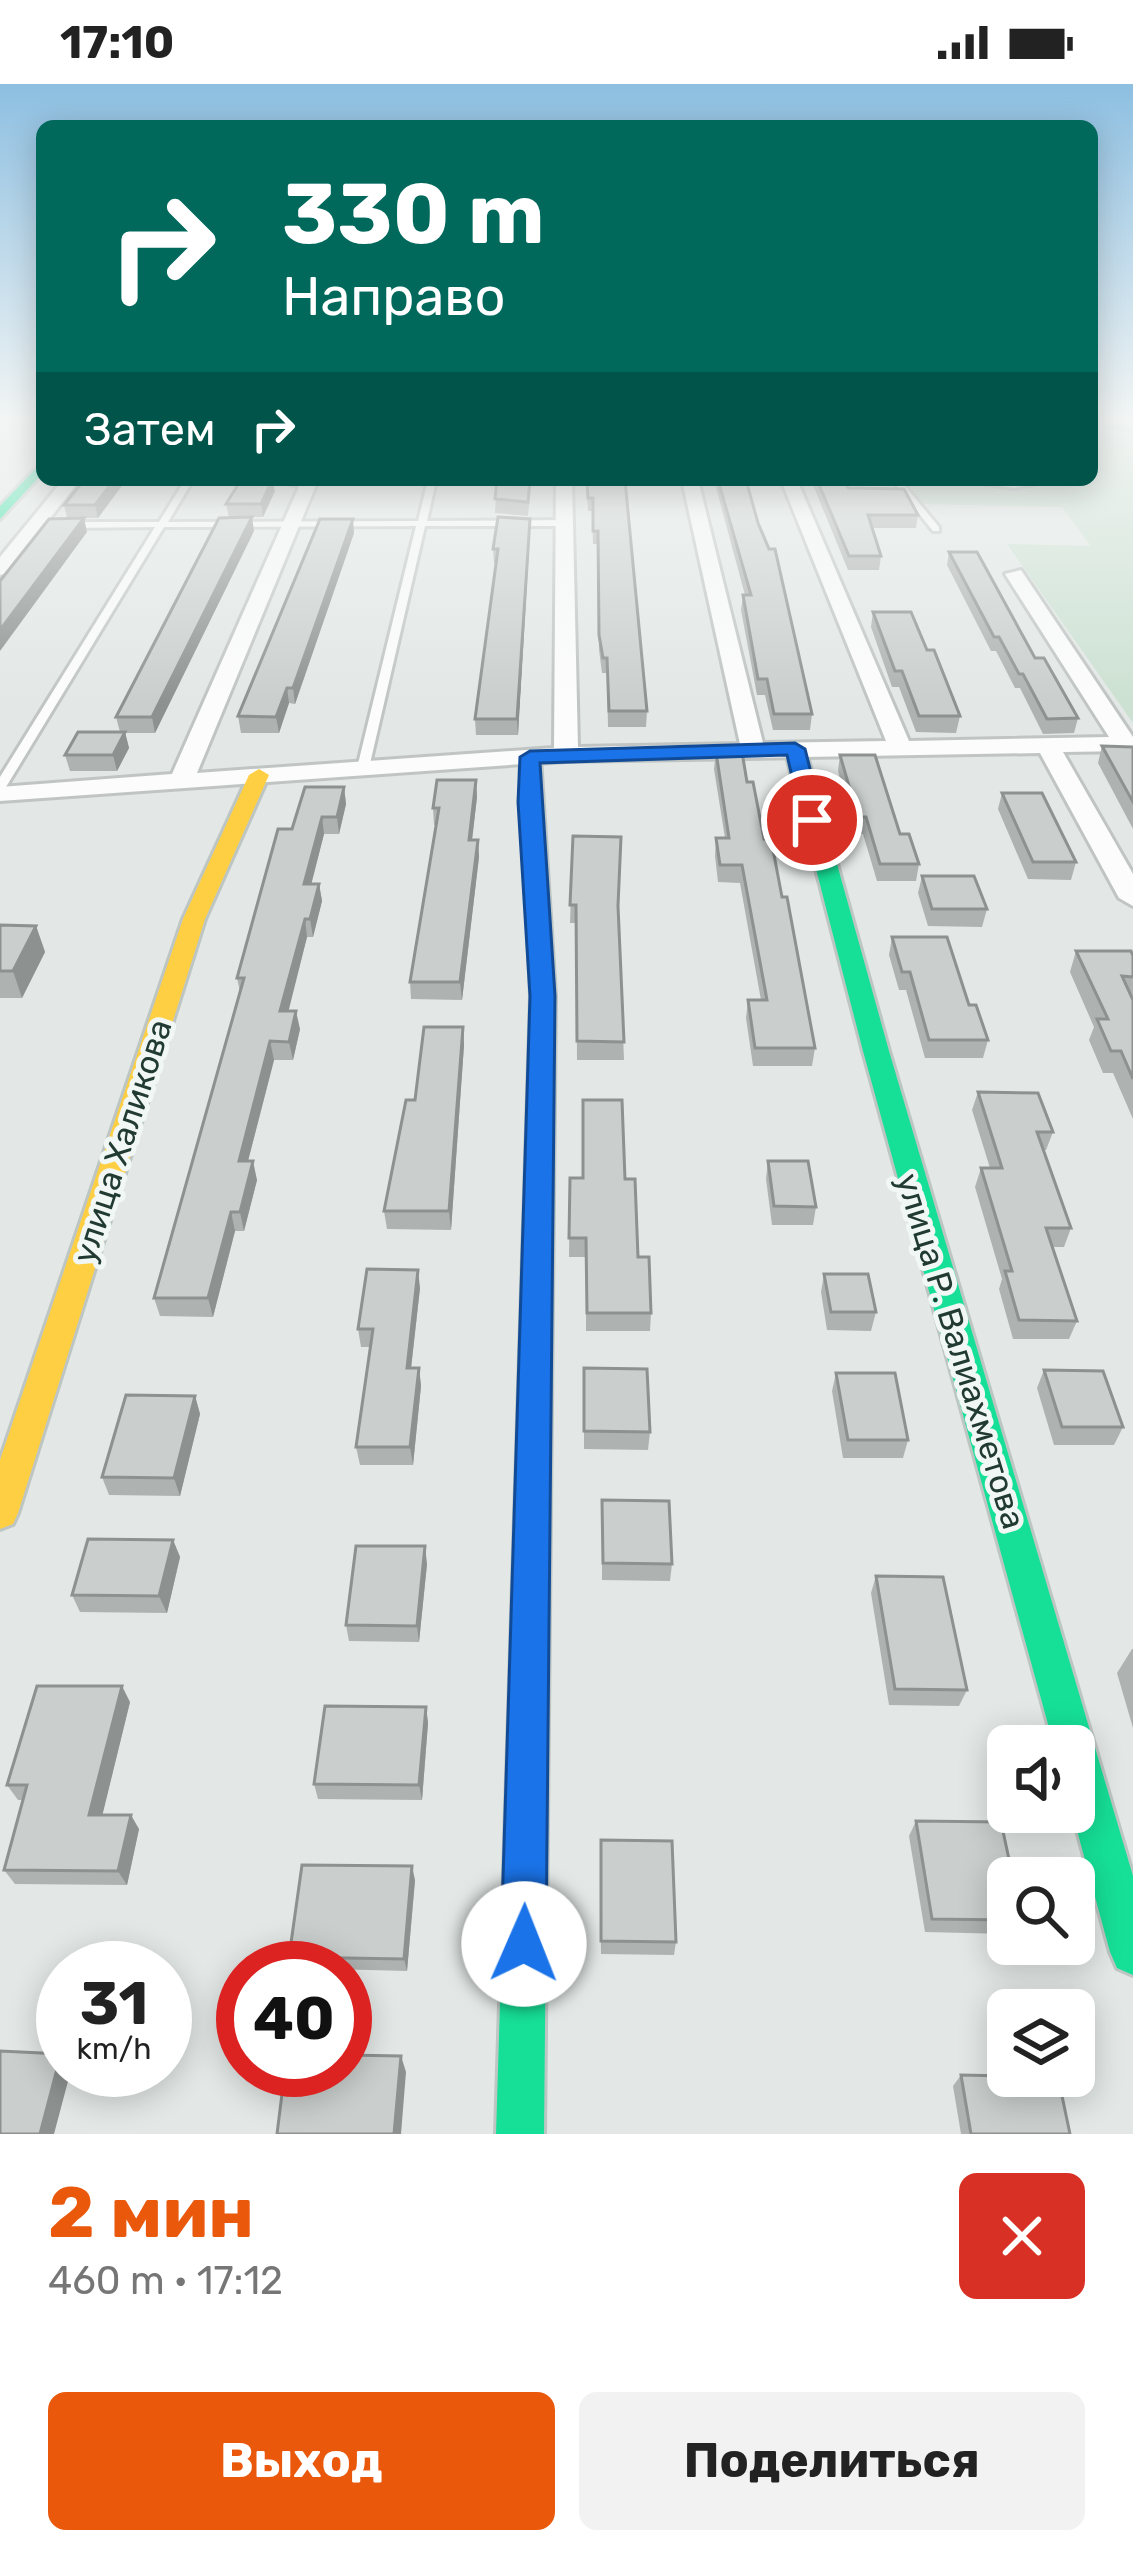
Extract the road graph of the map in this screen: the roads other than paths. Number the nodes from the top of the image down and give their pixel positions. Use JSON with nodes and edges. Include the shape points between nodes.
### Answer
{"nodes":[{"id":1,"x":47,"y":512,"type":"edge"},
{"id":2,"x":169,"y":512,"type":"edge"},
{"id":3,"x":297,"y":512,"type":"edge"},
{"id":4,"x":425,"y":512,"type":"edge"},
{"id":5,"x":565,"y":512,"type":"edge"},
{"id":6,"x":697,"y":512,"type":"edge"},
{"id":7,"x":802,"y":512,"type":"edge"},
{"id":8,"x":921,"y":512,"type":"edge"},
{"id":9,"x":292,"y":523,"type":"junction"},
{"id":10,"x":422,"y":523,"type":"junction"},
{"id":11,"x":565,"y":523,"type":"junction"},
{"id":12,"x":36,"y":525,"type":"junction"},
{"id":13,"x":160,"y":525,"type":"junction"},
{"id":14,"x":936,"y":530,"type":"dead end"},
{"id":15,"x":0,"y":569,"type":"edge"},
{"id":16,"x":1014,"y":574,"type":"dead end"},
{"id":17,"x":1047,"y":744,"type":"junction"},
{"id":18,"x":1129,"y":744,"type":"edge"},
{"id":19,"x":900,"y":747,"type":"junction"},
{"id":20,"x":795,"y":749,"type":"junction"},
{"id":21,"x":753,"y":750,"type":"junction"},
{"id":22,"x":566,"y":754,"type":"junction"},
{"id":23,"x":530,"y":757,"type":"junction"},
{"id":24,"x":362,"y":768,"type":"junction"},
{"id":25,"x":259,"y":775,"type":"junction"},
{"id":26,"x":183,"y":778,"type":"junction"},
{"id":27,"x":0,"y":790,"type":"edge"},
{"id":28,"x":1133,"y":898,"type":"edge"},
{"id":29,"x":0,"y":1513,"type":"edge"},
{"id":30,"x":1133,"y":1952,"type":"edge"},
{"id":31,"x":520,"y":2134,"type":"edge"}],
"edges":[{"from":1,"to":12,"type":"street"},
{"from":2,"to":13,"type":"lane"},
{"from":3,"to":9,"type":"street"},
{"from":4,"to":10,"type":"lane"},
{"from":5,"to":11,"type":"street"},
{"from":6,"to":21,"type":"street"},
{"from":7,"to":19,"type":"street"},
{"from":8,"to":14,"type":"lane"},
{"from":9,"to":10,"type":"lane"},
{"from":9,"to":13,"type":"lane"},
{"from":9,"to":26,"type":"street"},
{"from":10,"to":11,"type":"lane"},
{"from":10,"to":24,"type":"lane"},
{"from":11,"to":22,"type":"street"},
{"from":12,"to":13,"type":"lane"},
{"from":12,"to":15,"type":"street"},
{"from":13,"to":27,"type":"lane"},
{"from":16,"to":18,"type":"street"},
{"from":17,"to":18,"type":"street"},
{"from":17,"to":19,"type":"street"},
{"from":17,"to":28,"type":"street"},
{"from":19,"to":20,"type":"street"},
{"from":20,"to":21,"type":"street"},
{"from":20,"to":30,"type":"street","name":"улица Р. Валиахметова","via":[[907,1177],[1021,1546]]},
{"from":21,"to":22,"type":"street"},
{"from":22,"to":23,"type":"street"},
{"from":23,"to":24,"type":"street"},
{"from":23,"to":31,"type":"street","via":[[543,996]]},
{"from":24,"to":25,"type":"street"},
{"from":25,"to":26,"type":"street"},
{"from":25,"to":29,"type":"street","name":"улица Халикова","via":[[194,919]]},
{"from":26,"to":27,"type":"street"}]}
